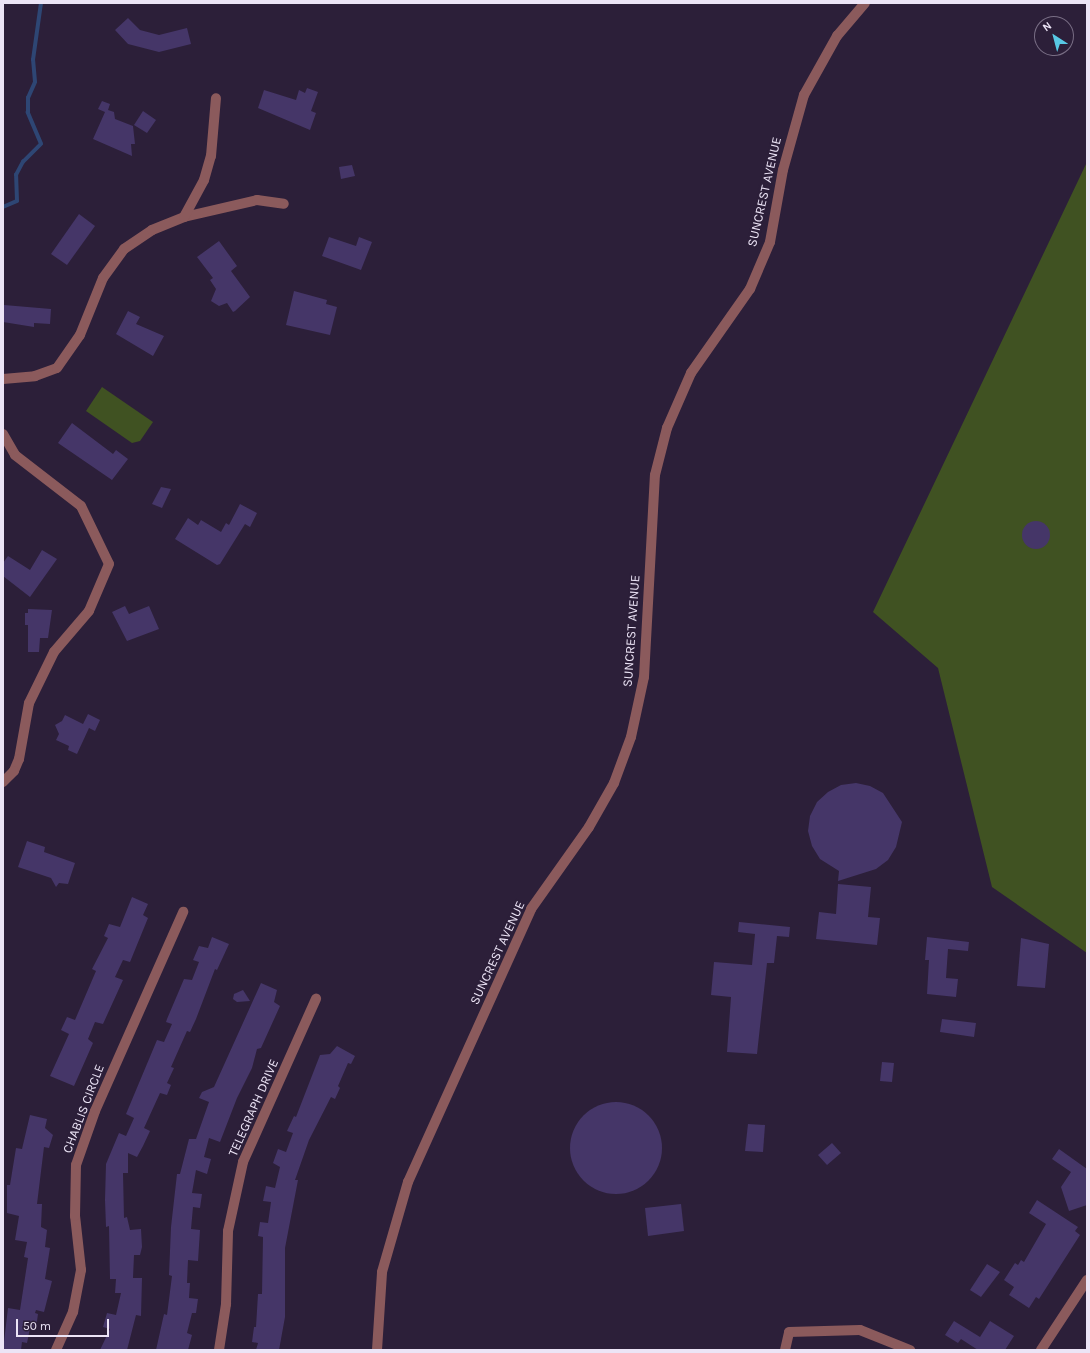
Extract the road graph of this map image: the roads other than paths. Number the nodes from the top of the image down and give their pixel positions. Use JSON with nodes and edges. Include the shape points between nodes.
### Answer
{"nodes":[{"id":1,"x":865,"y":3,"type":"edge"},
{"id":2,"x":216,"y":98,"type":"dead end"},
{"id":3,"x":284,"y":204,"type":"dead end"},
{"id":4,"x":184,"y":217,"type":"junction"},
{"id":5,"x":3,"y":379,"type":"edge"},
{"id":6,"x":3,"y":434,"type":"edge"},
{"id":7,"x":3,"y":782,"type":"edge"},
{"id":8,"x":183,"y":912,"type":"dead end"},
{"id":9,"x":316,"y":999,"type":"dead end"},
{"id":10,"x":1087,"y":1280,"type":"edge"},
{"id":11,"x":56,"y":1350,"type":"edge"},
{"id":12,"x":219,"y":1350,"type":"edge"},
{"id":13,"x":377,"y":1350,"type":"edge"},
{"id":14,"x":785,"y":1350,"type":"edge"},
{"id":15,"x":910,"y":1350,"type":"edge"},
{"id":16,"x":1041,"y":1350,"type":"edge"}],
"edges":[{"from":1,"to":13,"type":"street","name":"SUNCREST AVENUE","via":[[837,36],[804,95],[783,170],[770,242],[750,289],[726,327],[691,373],[667,428],[654,475],[644,677],[631,738],[614,783],[589,827],[530,909],[408,1182],[382,1272]]},
{"from":2,"to":4,"type":"street","via":[[211,156],[204,180]]},
{"from":3,"to":4,"type":"street","via":[[257,200]]},
{"from":4,"to":5,"type":"street","via":[[152,230],[124,249],[103,278],[80,335],[57,368],[35,376]]},
{"from":6,"to":7,"type":"street","via":[[15,455],[81,506],[108,564],[89,611],[54,652],[29,703],[19,759],[14,771]]},
{"from":8,"to":11,"type":"street","name":"CHABLIS CIRCLE","via":[[95,1111],[76,1166],[75,1216],[81,1270],[73,1312]]},
{"from":9,"to":12,"type":"street","name":"TELEGRAPH DRIVE","via":[[243,1162],[228,1231],[226,1304]]},
{"from":10,"to":16,"type":"street"},
{"from":14,"to":15,"type":"street","via":[[789,1332],[860,1330]]}]}
